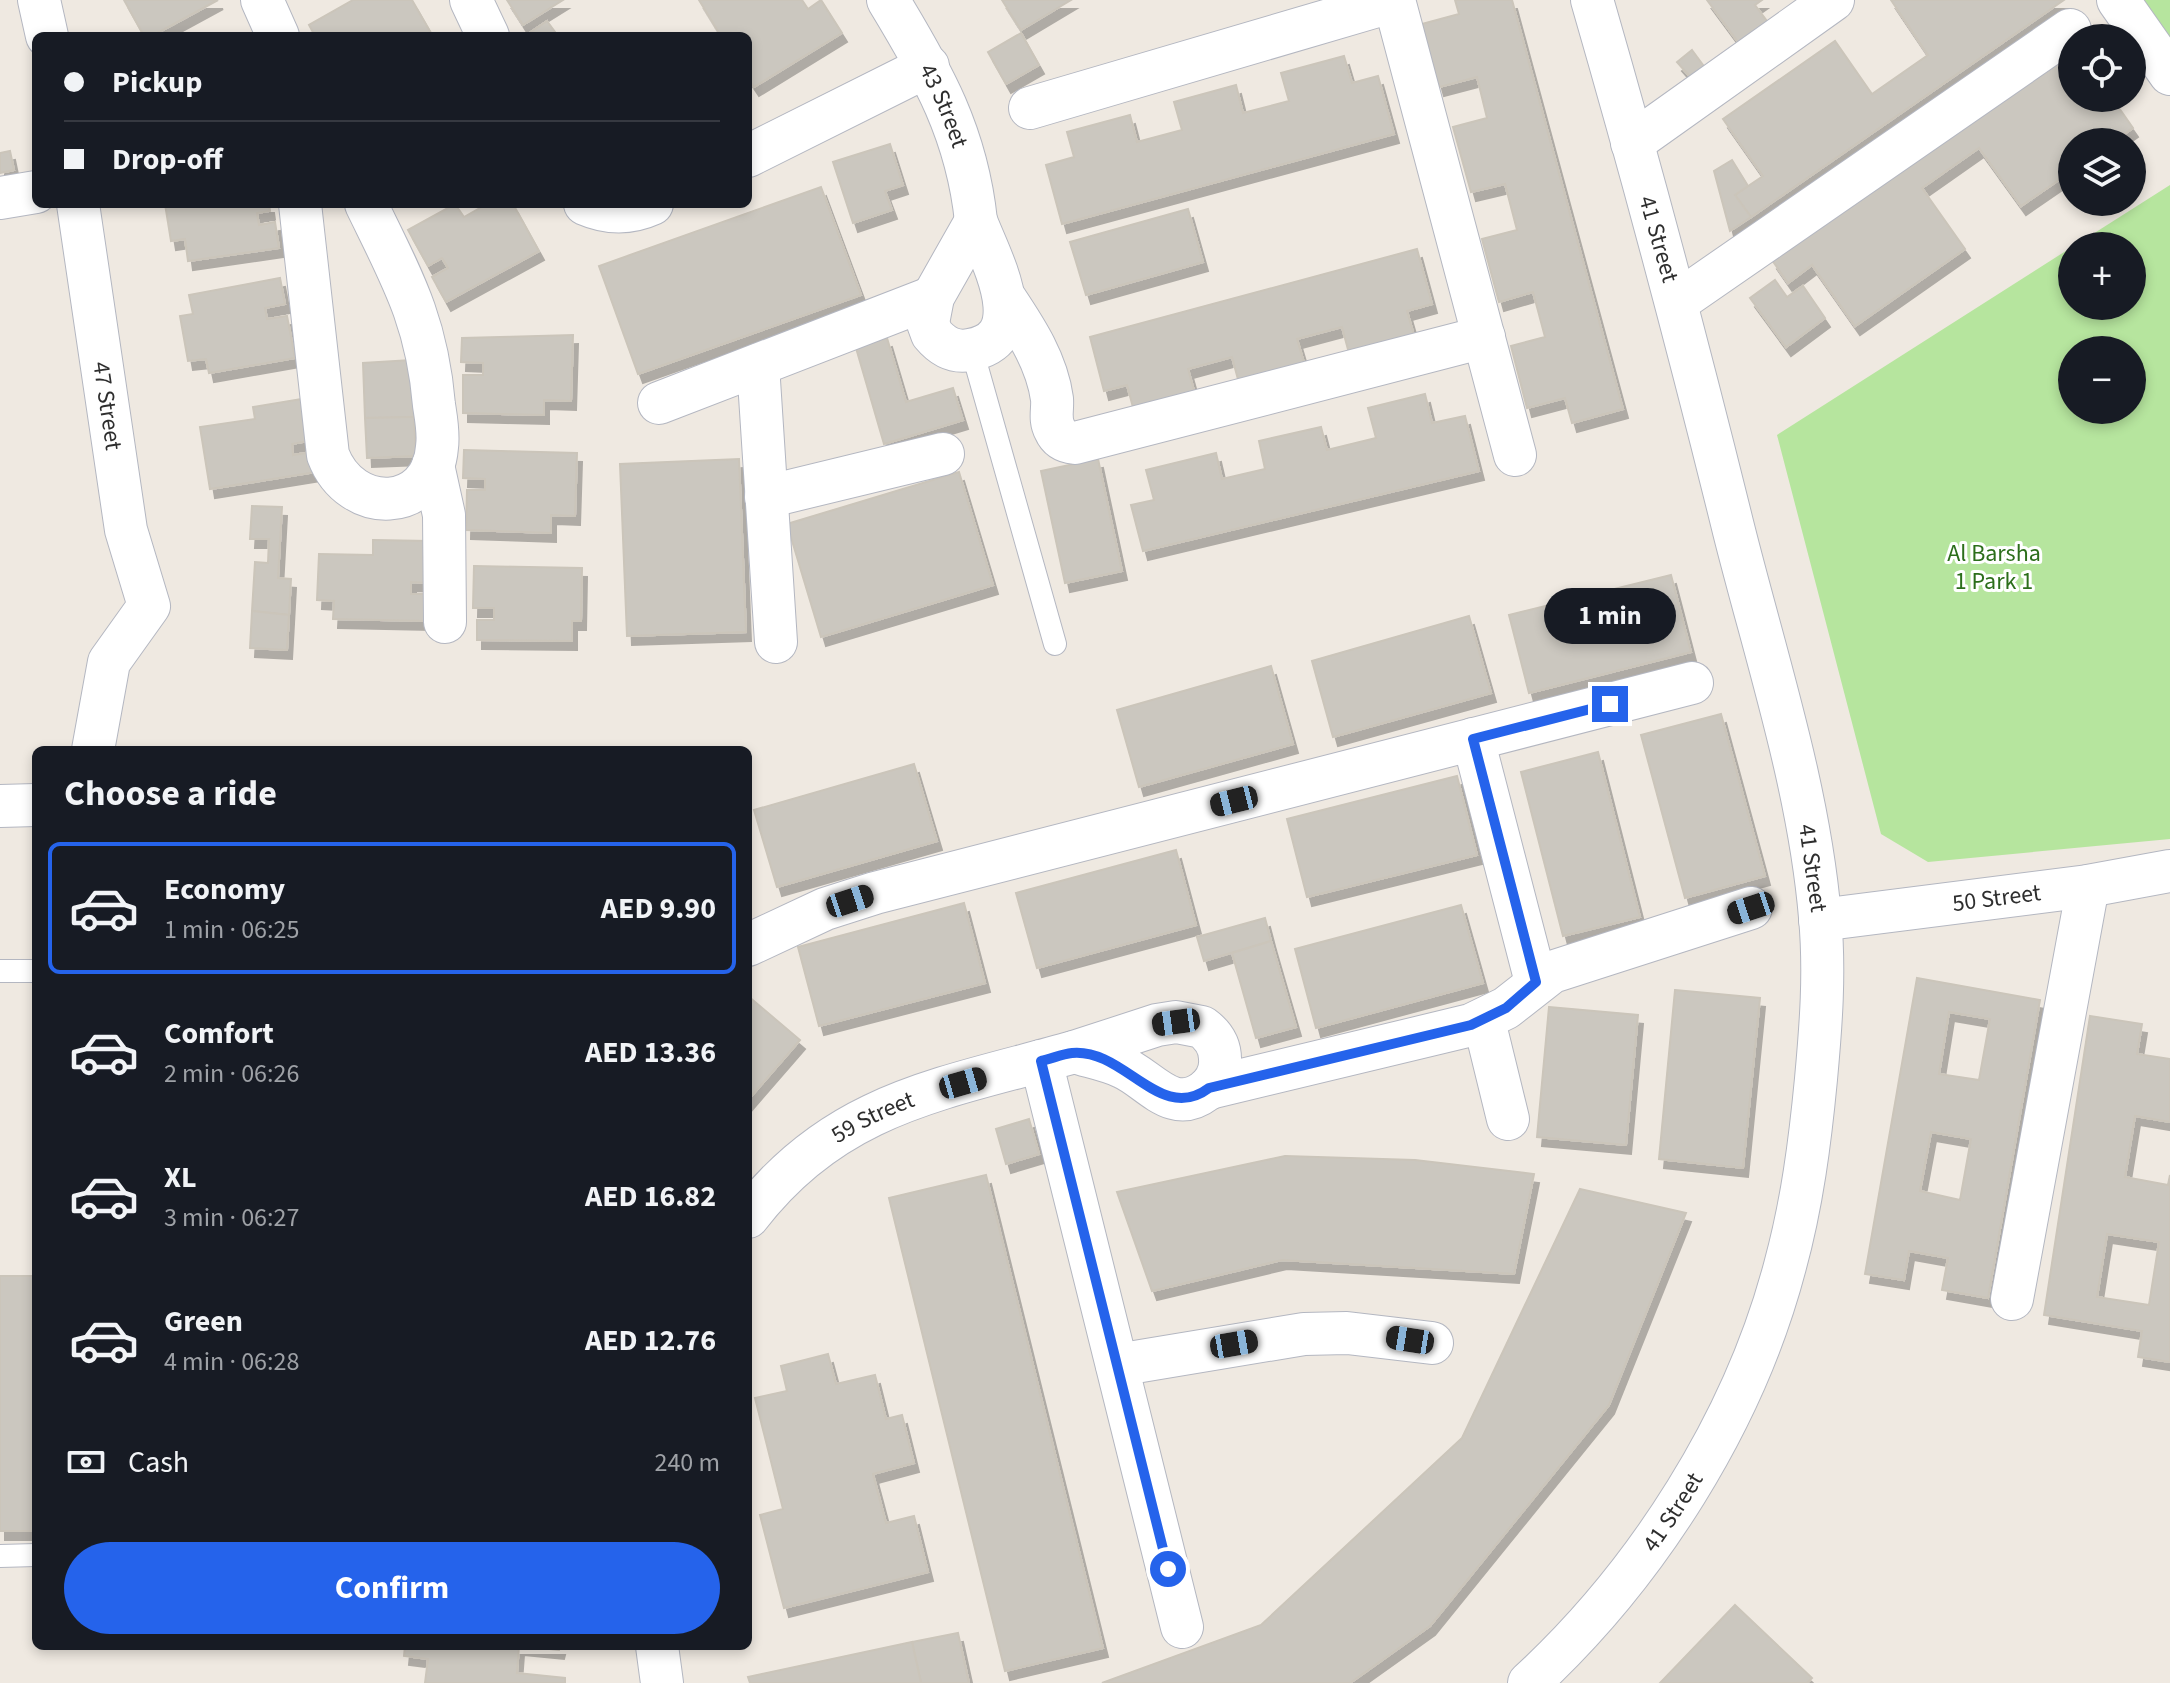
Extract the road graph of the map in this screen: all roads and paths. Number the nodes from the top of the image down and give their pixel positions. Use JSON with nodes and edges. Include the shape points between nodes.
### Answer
{"nodes":[{"id":1,"x":39,"y":0,"type":"edge"},
{"id":2,"x":262,"y":0,"type":"edge"},
{"id":3,"x":471,"y":0,"type":"edge"},
{"id":4,"x":888,"y":0,"type":"edge"},
{"id":5,"x":1394,"y":0,"type":"edge"},
{"id":6,"x":1592,"y":0,"type":"edge"},
{"id":7,"x":1833,"y":0,"type":"edge"},
{"id":8,"x":2133,"y":5,"type":"edge"},
{"id":9,"x":46,"y":32,"type":"edge"},
{"id":10,"x":276,"y":32,"type":"edge"},
{"id":11,"x":486,"y":32,"type":"edge"},
{"id":12,"x":2058,"y":38,"type":"edge"},
{"id":13,"x":928,"y":66,"type":"junction"},
{"id":14,"x":2170,"y":74,"type":"edge"},
{"id":15,"x":1030,"y":108,"type":"dead end"},
{"id":16,"x":1632,"y":143,"type":"junction"},
{"id":17,"x":752,"y":154,"type":"edge"},
{"id":18,"x":32,"y":193,"type":"edge"},
{"id":19,"x":0,"y":198,"type":"edge"},
{"id":20,"x":79,"y":208,"type":"edge"},
{"id":21,"x":300,"y":208,"type":"edge"},
{"id":22,"x":368,"y":208,"type":"edge"},
{"id":23,"x":596,"y":208,"type":"edge"},
{"id":24,"x":640,"y":208,"type":"edge"},
{"id":25,"x":976,"y":221,"type":"junction"},
{"id":26,"x":933,"y":297,"type":"junction"},
{"id":27,"x":1677,"y":302,"type":"junction"},
{"id":28,"x":1006,"y":307,"type":"junction"},
{"id":29,"x":1484,"y":337,"type":"junction"},
{"id":30,"x":972,"y":350,"type":"junction"},
{"id":31,"x":758,"y":365,"type":"junction"},
{"id":32,"x":659,"y":403,"type":"dead end"},
{"id":33,"x":943,"y":454,"type":"dead end"},
{"id":34,"x":1515,"y":455,"type":"dead end"},
{"id":35,"x":433,"y":465,"type":"junction"},
{"id":36,"x":766,"y":497,"type":"junction"},
{"id":37,"x":445,"y":622,"type":"dead end"},
{"id":38,"x":776,"y":642,"type":"dead end"},
{"id":39,"x":1055,"y":644,"type":"dead end"},
{"id":40,"x":1692,"y":683,"type":"dead end"},
{"id":41,"x":1473,"y":739,"type":"junction"},
{"id":42,"x":94,"y":746,"type":"edge"},
{"id":43,"x":32,"y":805,"type":"edge"},
{"id":44,"x":0,"y":806,"type":"edge"},
{"id":45,"x":2170,"y":871,"type":"edge"},
{"id":46,"x":2088,"y":886,"type":"junction"},
{"id":47,"x":1751,"y":908,"type":"dead end"},
{"id":48,"x":1820,"y":920,"type":"junction"},
{"id":49,"x":752,"y":943,"type":"edge"},
{"id":50,"x":0,"y":971,"type":"edge"},
{"id":51,"x":32,"y":971,"type":"edge"},
{"id":52,"x":1536,"y":982,"type":"junction"},
{"id":53,"x":1484,"y":1021,"type":"junction"},
{"id":54,"x":1058,"y":1057,"type":"junction"},
{"id":55,"x":1209,"y":1088,"type":"junction"},
{"id":56,"x":1508,"y":1119,"type":"dead end"},
{"id":57,"x":752,"y":1212,"type":"edge"},
{"id":58,"x":2012,"y":1299,"type":"dead end"},
{"id":59,"x":1432,"y":1343,"type":"dead end"},
{"id":60,"x":1117,"y":1365,"type":"junction"},
{"id":61,"x":32,"y":1555,"type":"edge"},
{"id":62,"x":0,"y":1556,"type":"edge"},
{"id":63,"x":1182,"y":1627,"type":"dead end"},
{"id":64,"x":658,"y":1650,"type":"edge"},
{"id":65,"x":662,"y":1683,"type":"edge"},
{"id":66,"x":1529,"y":1683,"type":"edge"}],
"edges":[{"from":1,"to":9,"type":"street"},
{"from":2,"to":10,"type":"street"},
{"from":3,"to":11,"type":"street"},
{"from":4,"to":13,"type":"street","name":"43 Street"},
{"from":5,"to":15,"type":"street"},
{"from":5,"to":29,"type":"street"},
{"from":6,"to":16,"type":"street","name":"41 Street"},
{"from":7,"to":16,"type":"street"},
{"from":8,"to":14,"type":"street"},
{"from":12,"to":27,"type":"street"},
{"from":13,"to":17,"type":"street"},
{"from":13,"to":25,"type":"street","name":"43 Street","via":[[958,129]]},
{"from":16,"to":27,"type":"street","name":"41 Street"},
{"from":18,"to":19,"type":"street"},
{"from":20,"to":42,"type":"street","name":"47 Street","via":[[126,530],[149,606],[109,662]]},
{"from":21,"to":35,"type":"street","via":[[334,471],[360,494],[394,498],[425,480]]},
{"from":22,"to":35,"type":"street","via":[[425,334],[437,431]]},
{"from":23,"to":24,"type":"street"},
{"from":25,"to":26,"type":"street"},
{"from":25,"to":28,"type":"street","name":"43 Street"},
{"from":26,"to":30,"type":"street","via":[[928,323],[932,334],[950,349]]},
{"from":26,"to":31,"type":"street"},
{"from":27,"to":48,"type":"street","name":"41 Street","via":[[1805,816]]},
{"from":28,"to":29,"type":"street","name":"43 Street","via":[[1034,344],[1052,398],[1051,418],[1067,442],[1084,442]]},
{"from":28,"to":30,"type":"street","via":[[993,339]]},
{"from":29,"to":34,"type":"street"},
{"from":30,"to":39,"type":"lane"},
{"from":31,"to":32,"type":"street"},
{"from":31,"to":36,"type":"street"},
{"from":33,"to":36,"type":"street"},
{"from":35,"to":37,"type":"street","via":[[444,515]]},
{"from":36,"to":38,"type":"street"},
{"from":40,"to":41,"type":"street"},
{"from":41,"to":49,"type":"street","via":[[875,893],[825,909]]},
{"from":41,"to":52,"type":"street"},
{"from":43,"to":44,"type":"street"},
{"from":45,"to":46,"type":"street","name":"50 Street"},
{"from":46,"to":48,"type":"street","name":"50 Street"},
{"from":46,"to":58,"type":"street"},
{"from":47,"to":52,"type":"street","via":[[1552,972]]},
{"from":48,"to":66,"type":"street","name":"41 Street","via":[[1822,1019],[1811,1137],[1787,1257],[1762,1335],[1704,1458],[1647,1549],[1609,1599]]},
{"from":50,"to":51,"type":"lane"},
{"from":52,"to":53,"type":"street"},
{"from":53,"to":55,"type":"street"},
{"from":53,"to":56,"type":"street"},
{"from":54,"to":55,"type":"street","via":[[1119,1066],[1166,1097],[1189,1099]]},
{"from":54,"to":55,"type":"street","name":"59 Street","via":[[1157,1025],[1189,1023],[1209,1033],[1219,1050],[1219,1070]]},
{"from":54,"to":57,"type":"street","name":"59 Street","via":[[911,1098],[858,1120],[810,1151]]},
{"from":54,"to":60,"type":"street"},
{"from":59,"to":60,"type":"street","via":[[1347,1333],[1304,1334]]},
{"from":60,"to":63,"type":"street"},
{"from":61,"to":62,"type":"lane"},
{"from":64,"to":65,"type":"street"}]}
